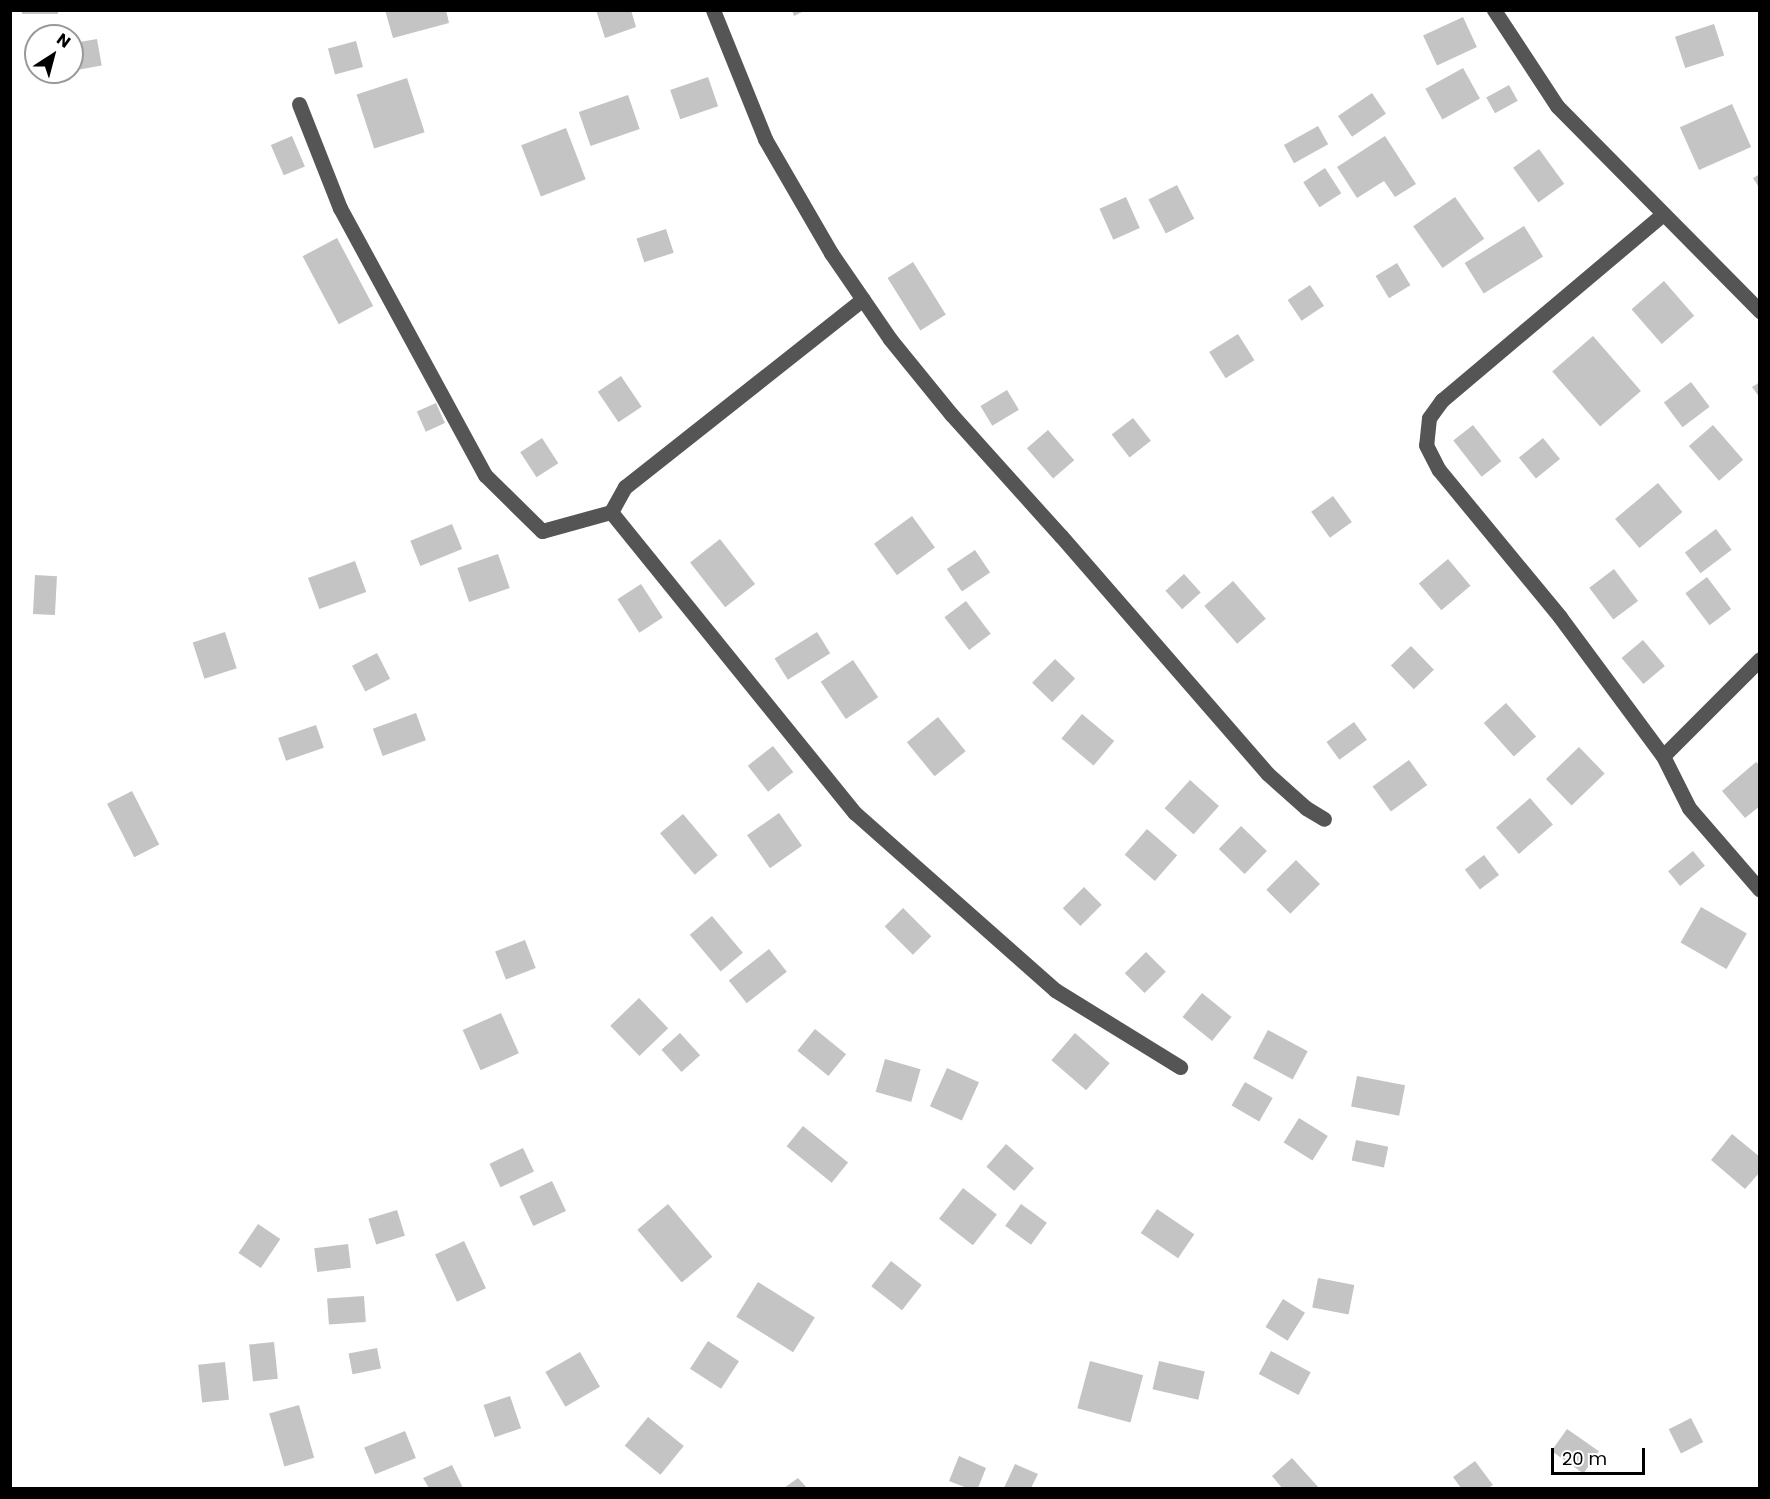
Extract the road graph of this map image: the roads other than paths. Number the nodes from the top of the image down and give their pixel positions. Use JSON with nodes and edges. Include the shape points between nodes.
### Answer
{"nodes":[{"id":1,"x":713,"y":10,"type":"edge"},
{"id":2,"x":1494,"y":10,"type":"edge"},
{"id":3,"x":299,"y":104,"type":"dead end"},
{"id":4,"x":1663,"y":214,"type":"junction"},
{"id":5,"x":863,"y":299,"type":"junction"},
{"id":6,"x":1760,"y":311,"type":"edge"},
{"id":7,"x":611,"y":512,"type":"junction"},
{"id":8,"x":1760,"y":659,"type":"edge"},
{"id":9,"x":1663,"y":756,"type":"junction"},
{"id":10,"x":1324,"y":819,"type":"dead end"},
{"id":11,"x":1760,"y":890,"type":"edge"},
{"id":12,"x":1180,"y":1067,"type":"dead end"}],
"edges":[{"from":1,"to":5,"type":"street","via":[[765,139],[831,253]]},
{"from":2,"to":4,"type":"street","via":[[1557,106]]},
{"from":3,"to":7,"type":"street","via":[[340,208],[485,475],[542,531]]},
{"from":4,"to":6,"type":"street"},
{"from":4,"to":9,"type":"street","via":[[1442,400],[1429,418],[1426,445],[1439,470],[1560,617]]},
{"from":5,"to":7,"type":"street","via":[[625,487]]},
{"from":5,"to":10,"type":"street","via":[[951,414],[1268,774]]},
{"from":7,"to":12,"type":"street","via":[[855,813],[1055,990]]},
{"from":8,"to":9,"type":"street"},
{"from":9,"to":11,"type":"street","via":[[1689,807]]}]}
